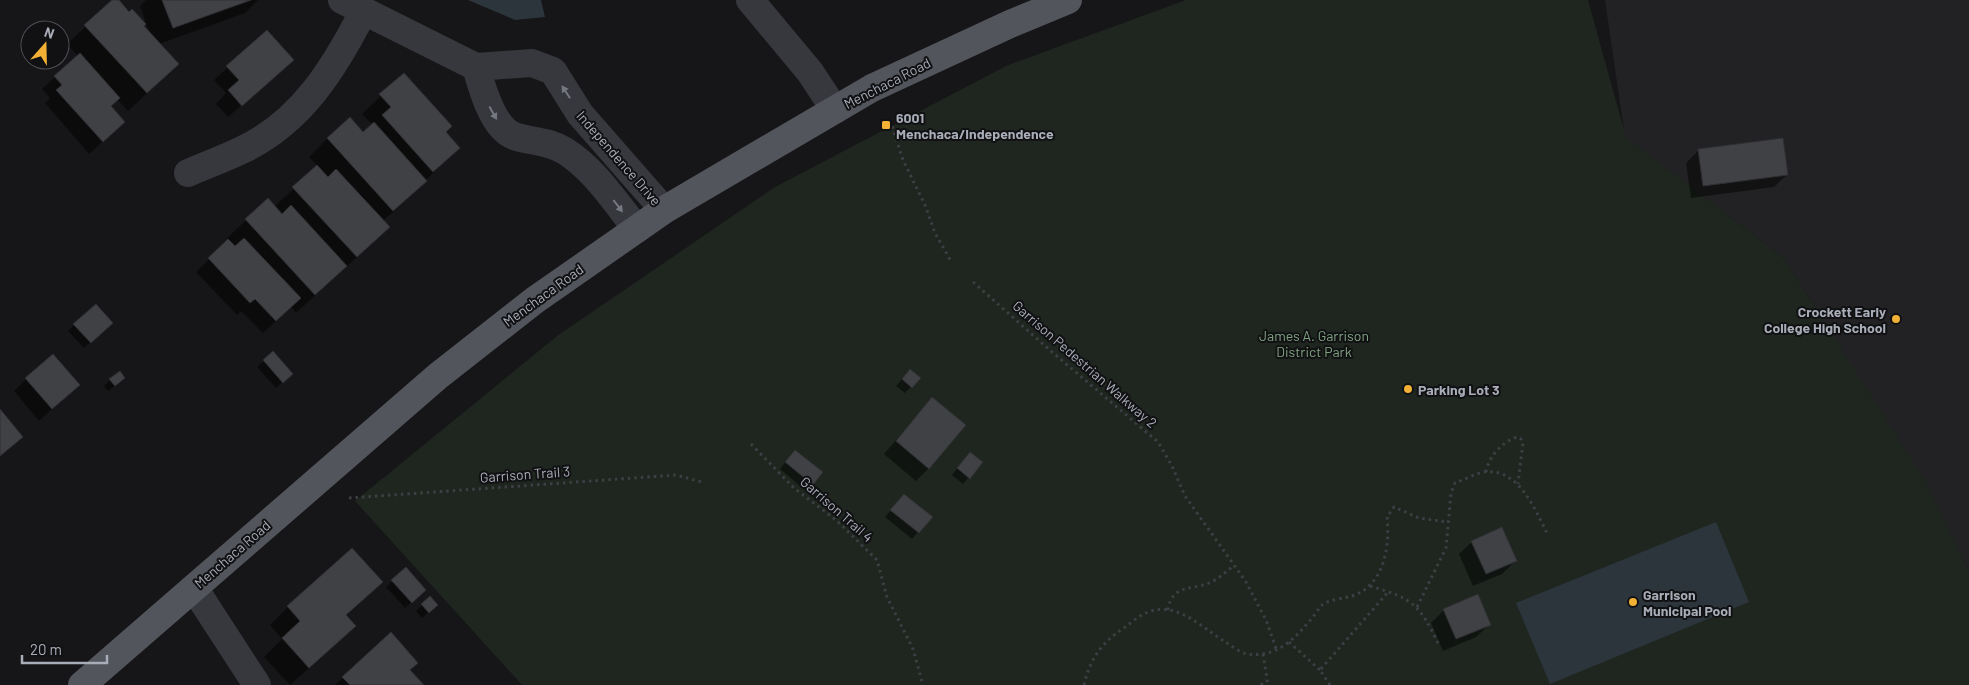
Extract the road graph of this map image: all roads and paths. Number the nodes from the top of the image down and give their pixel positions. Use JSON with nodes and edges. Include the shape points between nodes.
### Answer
{"nodes":[{"id":1,"x":750,"y":0,"type":"edge"},
{"id":2,"x":1068,"y":0,"type":"edge"},
{"id":3,"x":352,"y":6,"type":"edge"},
{"id":4,"x":476,"y":67,"type":"junction"},
{"id":5,"x":835,"y":110,"type":"junction"},
{"id":6,"x":886,"y":125,"type":"dead end"},
{"id":7,"x":188,"y":173,"type":"dead end"},
{"id":8,"x":664,"y":210,"type":"junction"},
{"id":9,"x":637,"y":229,"type":"junction"},
{"id":10,"x":952,"y":263,"type":"dead end"},
{"id":11,"x":974,"y":282,"type":"dead end"},
{"id":12,"x":751,"y":444,"type":"dead end"},
{"id":13,"x":1486,"y":472,"type":"junction"},
{"id":14,"x":702,"y":482,"type":"dead end"},
{"id":15,"x":1518,"y":484,"type":"junction"},
{"id":16,"x":349,"y":498,"type":"dead end"},
{"id":17,"x":1447,"y":522,"type":"junction"},
{"id":18,"x":1547,"y":533,"type":"dead end"},
{"id":19,"x":1234,"y":564,"type":"junction"},
{"id":20,"x":1370,"y":586,"type":"junction"},
{"id":21,"x":194,"y":588,"type":"junction"},
{"id":22,"x":1389,"y":591,"type":"junction"},
{"id":23,"x":1417,"y":606,"type":"junction"},
{"id":24,"x":1168,"y":610,"type":"junction"},
{"id":25,"x":1289,"y":642,"type":"junction"},
{"id":26,"x":1439,"y":645,"type":"dead end"},
{"id":27,"x":1277,"y":651,"type":"junction"},
{"id":28,"x":1263,"y":654,"type":"junction"},
{"id":29,"x":1320,"y":670,"type":"junction"},
{"id":30,"x":1266,"y":679,"type":"junction"},
{"id":31,"x":82,"y":685,"type":"edge"},
{"id":32,"x":257,"y":685,"type":"edge"},
{"id":33,"x":923,"y":685,"type":"edge"},
{"id":34,"x":1084,"y":685,"type":"edge"},
{"id":35,"x":1261,"y":685,"type":"edge"},
{"id":36,"x":1268,"y":685,"type":"edge"},
{"id":37,"x":1330,"y":685,"type":"edge"}],
"edges":[{"from":1,"to":5,"type":"street","via":[[810,72]]},
{"from":2,"to":5,"type":"main road","name":"Menchaca Road","via":[[872,88]]},
{"from":3,"to":4,"type":"street"},
{"from":3,"to":7,"type":"street","via":[[345,48],[307,101],[284,124],[246,148]]},
{"from":8,"to":4,"type":"street","name":"Independence Drive","one_way":true,"via":[[580,114],[552,71],[532,63]]},
{"from":4,"to":9,"type":"street","one_way":true,"via":[[498,122],[511,135],[549,143],[565,151],[594,176]]},
{"from":5,"to":8,"type":"main road","name":"Menchaca Road"},
{"from":6,"to":10,"type":"path","via":[[892,126],[903,160]]},
{"from":8,"to":9,"type":"main road","name":"Menchaca Road"},
{"from":9,"to":21,"type":"main road","name":"Menchaca Road","via":[[535,300],[438,376]]},
{"from":11,"to":19,"type":"path","name":"Garrison Pedestrian Walkway 2","via":[[1158,442],[1185,496]]},
{"from":12,"to":33,"type":"path","name":"Garrison Trail 4","via":[[794,488],[836,520],[877,560],[887,597],[913,649]]},
{"from":13,"to":15,"type":"path","via":[[1506,476]]},
{"from":13,"to":15,"type":"path","via":[[1492,456],[1517,437],[1523,442]]},
{"from":13,"to":17,"type":"path","via":[[1455,484]]},
{"from":14,"to":16,"type":"path","name":"Garrison Trail 3","via":[[676,475]]},
{"from":15,"to":18,"type":"path"},
{"from":17,"to":20,"type":"path","via":[[1419,518],[1394,507],[1387,517],[1387,550]]},
{"from":17,"to":23,"type":"path","via":[[1446,548]]},
{"from":19,"to":24,"type":"path","via":[[1210,583],[1188,587],[1175,594],[1169,601]]},
{"from":19,"to":27,"type":"path","name":"Garrison Pedestrian Walkway 2","via":[[1266,620]]},
{"from":20,"to":22,"type":"path"},
{"from":20,"to":25,"type":"path","via":[[1323,604]]},
{"from":21,"to":31,"type":"main road","name":"Menchaca Road"},
{"from":21,"to":32,"type":"street"},
{"from":22,"to":23,"type":"path"},
{"from":22,"to":29,"type":"path"},
{"from":23,"to":26,"type":"path"},
{"from":24,"to":28,"type":"path","via":[[1184,614],[1245,654]]},
{"from":24,"to":34,"type":"path","via":[[1147,612],[1118,631],[1089,664]]},
{"from":25,"to":27,"type":"path"},
{"from":25,"to":29,"type":"path"},
{"from":27,"to":28,"type":"path"},
{"from":28,"to":30,"type":"path"},
{"from":29,"to":37,"type":"path"},
{"from":30,"to":35,"type":"path"},
{"from":30,"to":36,"type":"path"}]}
